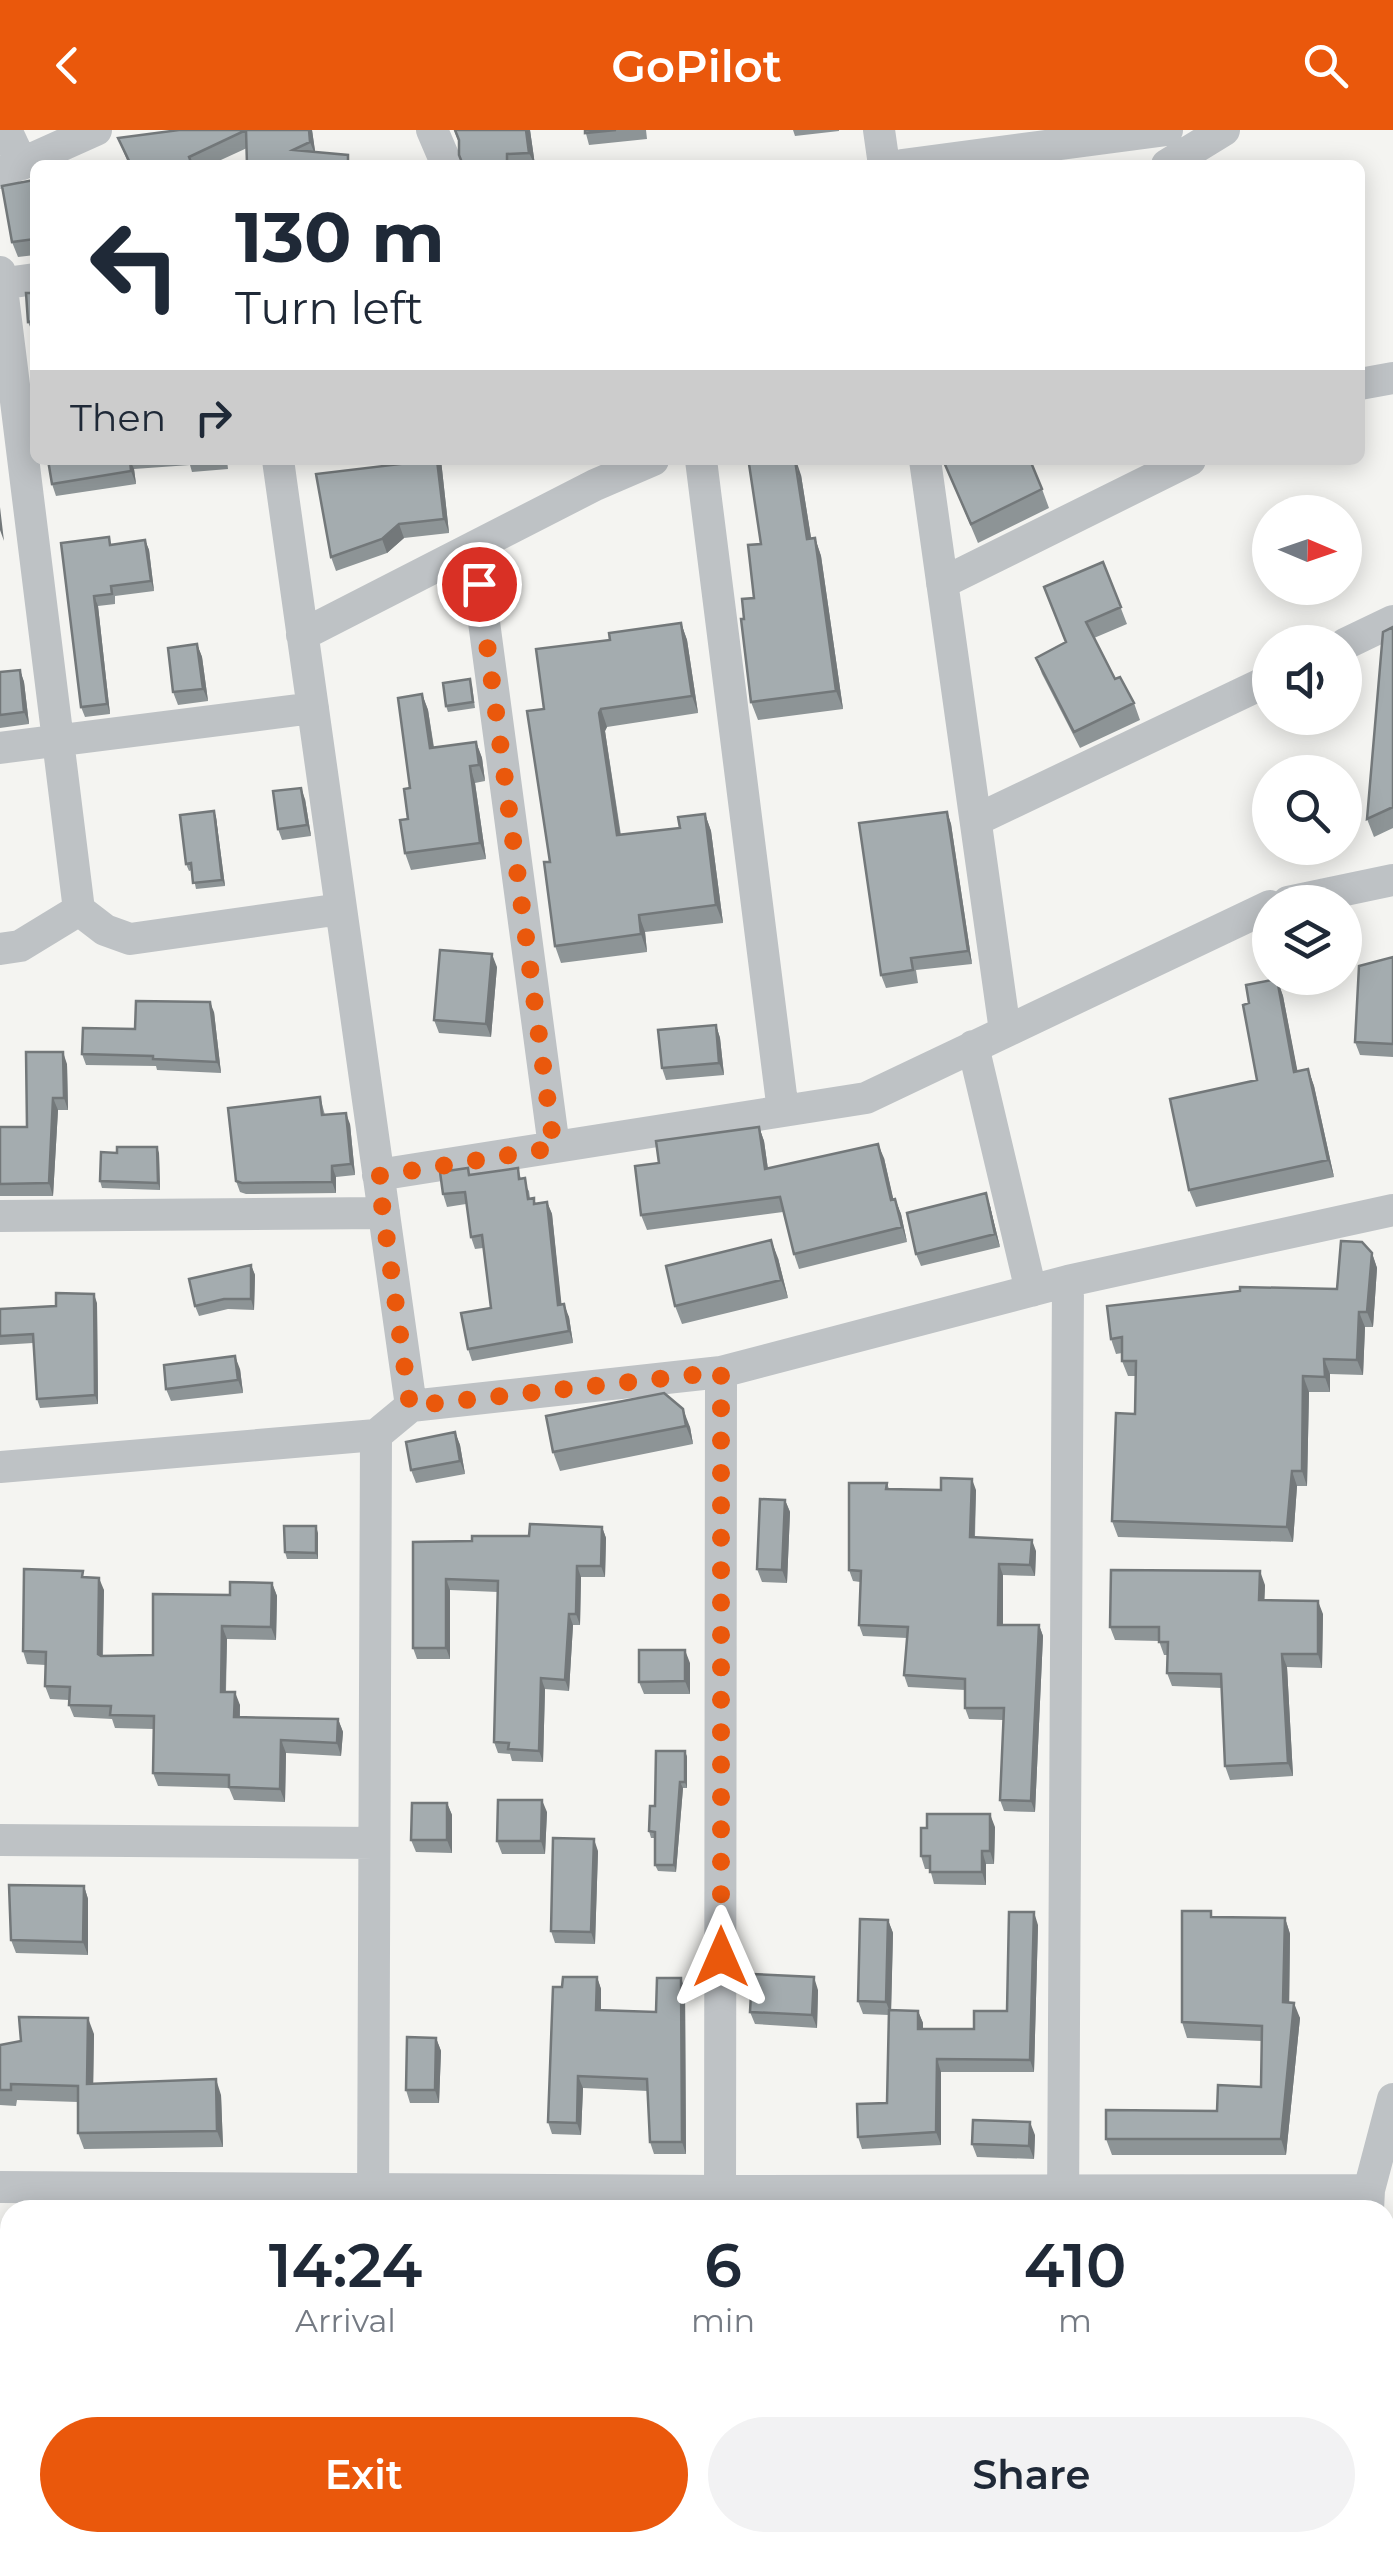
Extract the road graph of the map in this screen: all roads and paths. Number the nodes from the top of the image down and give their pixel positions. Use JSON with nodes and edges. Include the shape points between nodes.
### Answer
{"nodes":[{"id":1,"x":6,"y":130,"type":"edge"},
{"id":2,"x":96,"y":130,"type":"edge"},
{"id":3,"x":432,"y":130,"type":"edge"},
{"id":4,"x":879,"y":130,"type":"edge"},
{"id":5,"x":1167,"y":130,"type":"edge"},
{"id":6,"x":1224,"y":130,"type":"edge"},
{"id":7,"x":445,"y":160,"type":"edge"},
{"id":8,"x":883,"y":160,"type":"edge"},
{"id":9,"x":940,"y":160,"type":"edge"},
{"id":10,"x":1175,"y":160,"type":"edge"},
{"id":11,"x":11,"y":168,"type":"edge"},
{"id":12,"x":0,"y":272,"type":"edge"},
{"id":13,"x":30,"y":280,"type":"edge"},
{"id":14,"x":1,"y":284,"type":"edge"},
{"id":15,"x":1393,"y":378,"type":"edge"},
{"id":16,"x":1365,"y":383,"type":"edge"},
{"id":17,"x":279,"y":465,"type":"edge"},
{"id":18,"x":628,"y":465,"type":"edge"},
{"id":19,"x":702,"y":465,"type":"edge"},
{"id":20,"x":926,"y":465,"type":"edge"},
{"id":21,"x":1168,"y":465,"type":"edge"},
{"id":22,"x":589,"y":473,"type":"edge"},
{"id":23,"x":1127,"y":474,"type":"edge"},
{"id":24,"x":12,"y":475,"type":"edge"},
{"id":25,"x":474,"y":547,"type":"junction"},
{"id":26,"x":942,"y":583,"type":"junction"},
{"id":27,"x":1393,"y":621,"type":"edge"},
{"id":28,"x":302,"y":635,"type":"junction"},
{"id":29,"x":1362,"y":636,"type":"edge"},
{"id":30,"x":1252,"y":689,"type":"edge"},
{"id":31,"x":313,"y":708,"type":"junction"},
{"id":32,"x":58,"y":741,"type":"junction"},
{"id":33,"x":0,"y":748,"type":"edge"},
{"id":34,"x":976,"y":820,"type":"junction"},
{"id":35,"x":1393,"y":880,"type":"edge"},
{"id":36,"x":1362,"y":886,"type":"edge"},
{"id":37,"x":341,"y":909,"type":"junction"},
{"id":38,"x":80,"y":910,"type":"junction"},
{"id":39,"x":1252,"y":915,"type":"edge"},
{"id":40,"x":0,"y":950,"type":"edge"},
{"id":41,"x":1006,"y":1031,"type":"junction"},
{"id":42,"x":972,"y":1046,"type":"junction"},
{"id":43,"x":784,"y":1111,"type":"junction"},
{"id":44,"x":554,"y":1148,"type":"junction"},
{"id":45,"x":378,"y":1176,"type":"junction"},
{"id":46,"x":1393,"y":1210,"type":"edge"},
{"id":47,"x":384,"y":1213,"type":"junction"},
{"id":48,"x":0,"y":1216,"type":"edge"},
{"id":49,"x":1068,"y":1281,"type":"junction"},
{"id":50,"x":1031,"y":1290,"type":"junction"},
{"id":51,"x":721,"y":1372,"type":"junction"},
{"id":52,"x":410,"y":1406,"type":"junction"},
{"id":53,"x":376,"y":1435,"type":"junction"},
{"id":54,"x":0,"y":1467,"type":"edge"},
{"id":55,"x":0,"y":1840,"type":"edge"},
{"id":56,"x":374,"y":1842,"type":"junction"},
{"id":57,"x":1393,"y":2099,"type":"edge"},
{"id":58,"x":12,"y":2195,"type":"edge"},
{"id":59,"x":373,"y":2200,"type":"edge"},
{"id":60,"x":720,"y":2200,"type":"edge"},
{"id":61,"x":1063,"y":2200,"type":"edge"},
{"id":62,"x":1368,"y":2200,"type":"edge"}],
"edges":[{"from":1,"to":11,"type":"street"},
{"from":2,"to":11,"type":"street"},
{"from":3,"to":7,"type":"street"},
{"from":4,"to":8,"type":"street"},
{"from":5,"to":9,"type":"street"},
{"from":6,"to":10,"type":"street"},
{"from":12,"to":14,"type":"street"},
{"from":13,"to":14,"type":"street"},
{"from":14,"to":24,"type":"street"},
{"from":15,"to":16,"type":"street"},
{"from":17,"to":28,"type":"street"},
{"from":18,"to":22,"type":"street"},
{"from":19,"to":43,"type":"street"},
{"from":20,"to":26,"type":"street"},
{"from":21,"to":23,"type":"street"},
{"from":22,"to":25,"type":"street"},
{"from":23,"to":26,"type":"street"},
{"from":24,"to":32,"type":"street"},
{"from":25,"to":28,"type":"street"},
{"from":25,"to":44,"type":"street"},
{"from":26,"to":34,"type":"street"},
{"from":27,"to":29,"type":"street"},
{"from":28,"to":31,"type":"street"},
{"from":30,"to":34,"type":"street"},
{"from":31,"to":32,"type":"street"},
{"from":31,"to":37,"type":"street"},
{"from":32,"to":33,"type":"street"},
{"from":32,"to":38,"type":"street"},
{"from":34,"to":41,"type":"street"},
{"from":35,"to":36,"type":"street"},
{"from":37,"to":38,"type":"street","via":[[130,939]]},
{"from":37,"to":45,"type":"street"},
{"from":38,"to":40,"type":"street","via":[[20,946]]},
{"from":39,"to":41,"type":"street"},
{"from":41,"to":42,"type":"street"},
{"from":42,"to":43,"type":"street","via":[[866,1098]]},
{"from":42,"to":50,"type":"street"},
{"from":43,"to":44,"type":"street"},
{"from":44,"to":45,"type":"street"},
{"from":45,"to":47,"type":"street"},
{"from":46,"to":49,"type":"street"},
{"from":47,"to":48,"type":"street"},
{"from":47,"to":52,"type":"street"},
{"from":49,"to":50,"type":"street"},
{"from":49,"to":61,"type":"street"},
{"from":50,"to":51,"type":"street"},
{"from":51,"to":52,"type":"street"},
{"from":51,"to":60,"type":"street"},
{"from":52,"to":53,"type":"street"},
{"from":53,"to":54,"type":"street"},
{"from":53,"to":56,"type":"street"},
{"from":55,"to":56,"type":"street"},
{"from":56,"to":59,"type":"street"},
{"from":57,"to":62,"type":"street"},
{"from":58,"to":59,"type":"street"},
{"from":61,"to":62,"type":"street"}]}
